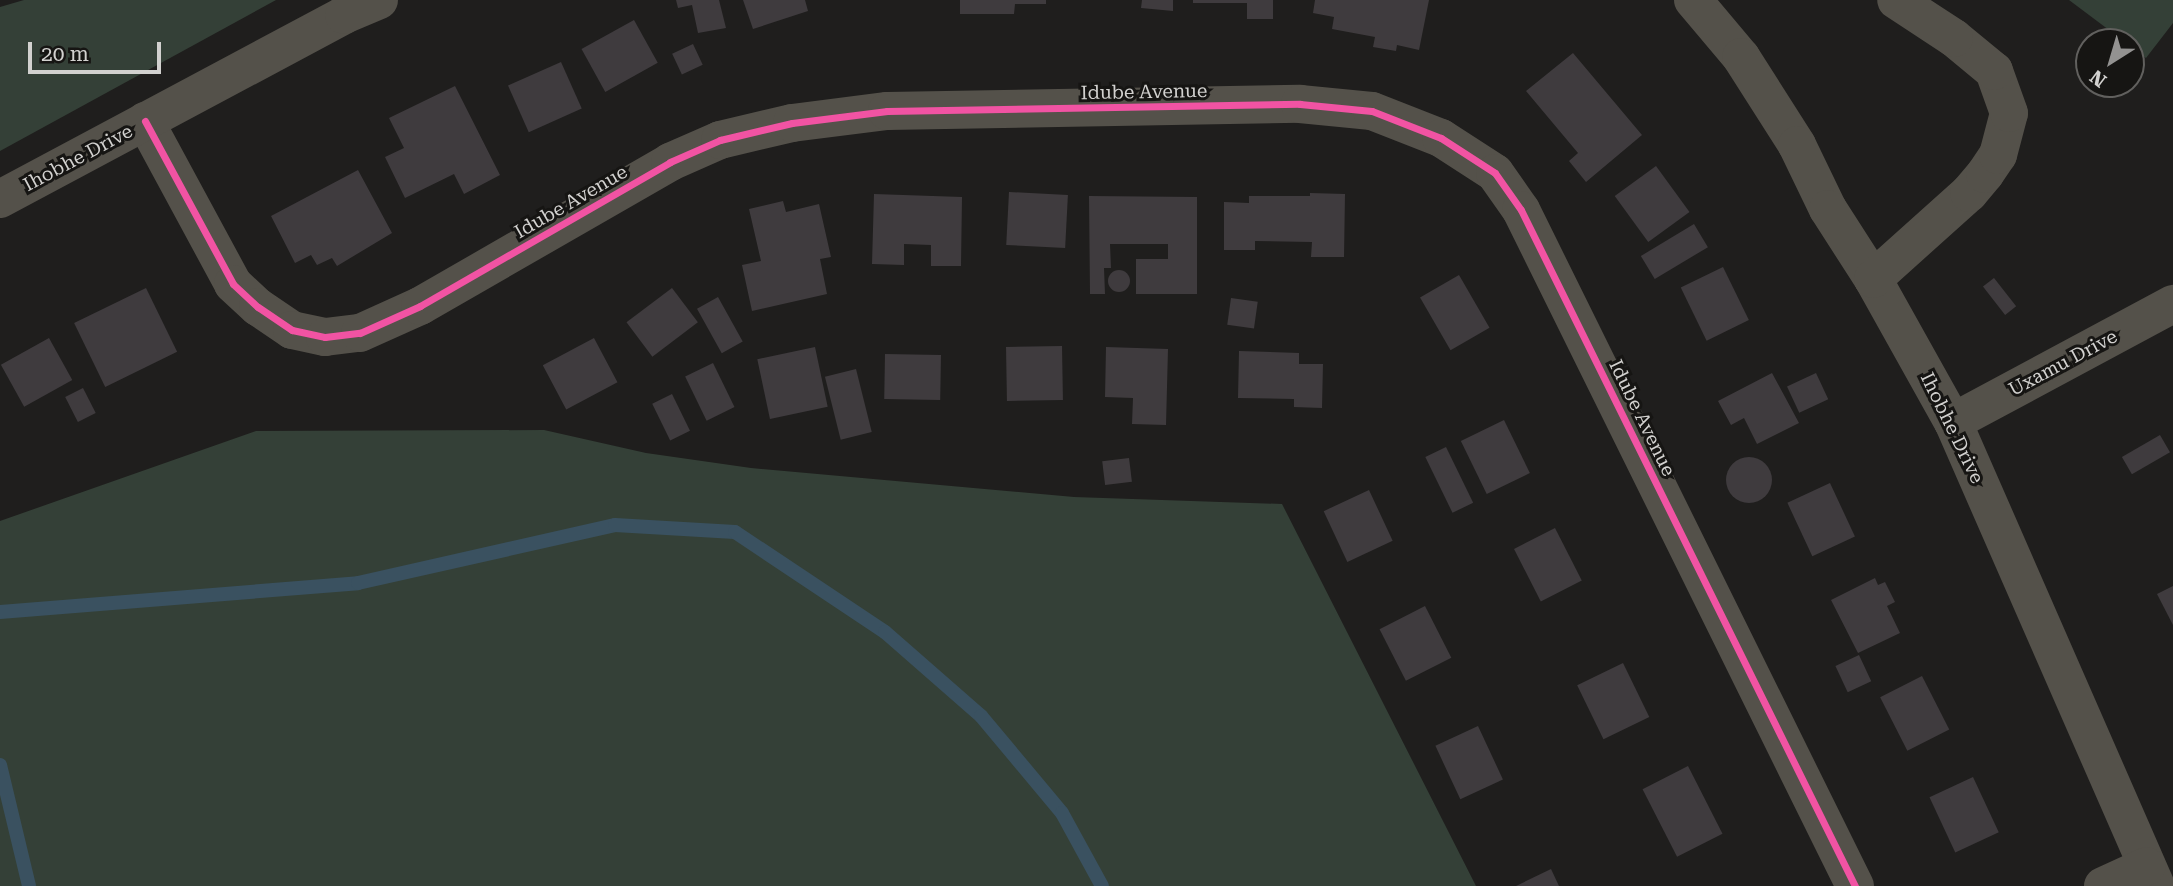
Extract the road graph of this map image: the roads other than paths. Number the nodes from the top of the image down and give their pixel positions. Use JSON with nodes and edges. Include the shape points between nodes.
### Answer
{"nodes":[{"id":1,"x":379,"y":0,"type":"edge"},
{"id":2,"x":1693,"y":0,"type":"edge"},
{"id":3,"x":1896,"y":0,"type":"edge"},
{"id":4,"x":145,"y":121,"type":"junction"},
{"id":5,"x":0,"y":200,"type":"edge"},
{"id":6,"x":1873,"y":279,"type":"junction"},
{"id":7,"x":2173,"y":304,"type":"edge"},
{"id":8,"x":1953,"y":422,"type":"junction"},
{"id":9,"x":2151,"y":876,"type":"edge"},
{"id":10,"x":1855,"y":886,"type":"edge"},
{"id":11,"x":2103,"y":886,"type":"edge"}],
"edges":[{"from":1,"to":4,"type":"street","name":"Ihobhe Drive"},
{"from":2,"to":6,"type":"street","name":"Ihobhe Drive","via":[[1741,57]]},
{"from":3,"to":6,"type":"street","via":[[1994,71],[2010,113],[1998,155],[1985,174]]},
{"from":4,"to":5,"type":"street","name":"Ihobhe Drive"},
{"from":4,"to":10,"type":"street","name":"Idube Avenue","via":[[233,284],[292,330],[325,337],[360,333],[421,306],[670,162],[720,141],[792,123],[887,111],[1300,104],[1372,111],[1441,138],[1494,173],[1521,210]]},
{"from":6,"to":8,"type":"street","name":"Ihobhe Drive"},
{"from":7,"to":8,"type":"street","name":"Uxamu Drive"},
{"from":8,"to":9,"type":"street","name":"Ihobhe Drive"},
{"from":9,"to":11,"type":"street"}]}
